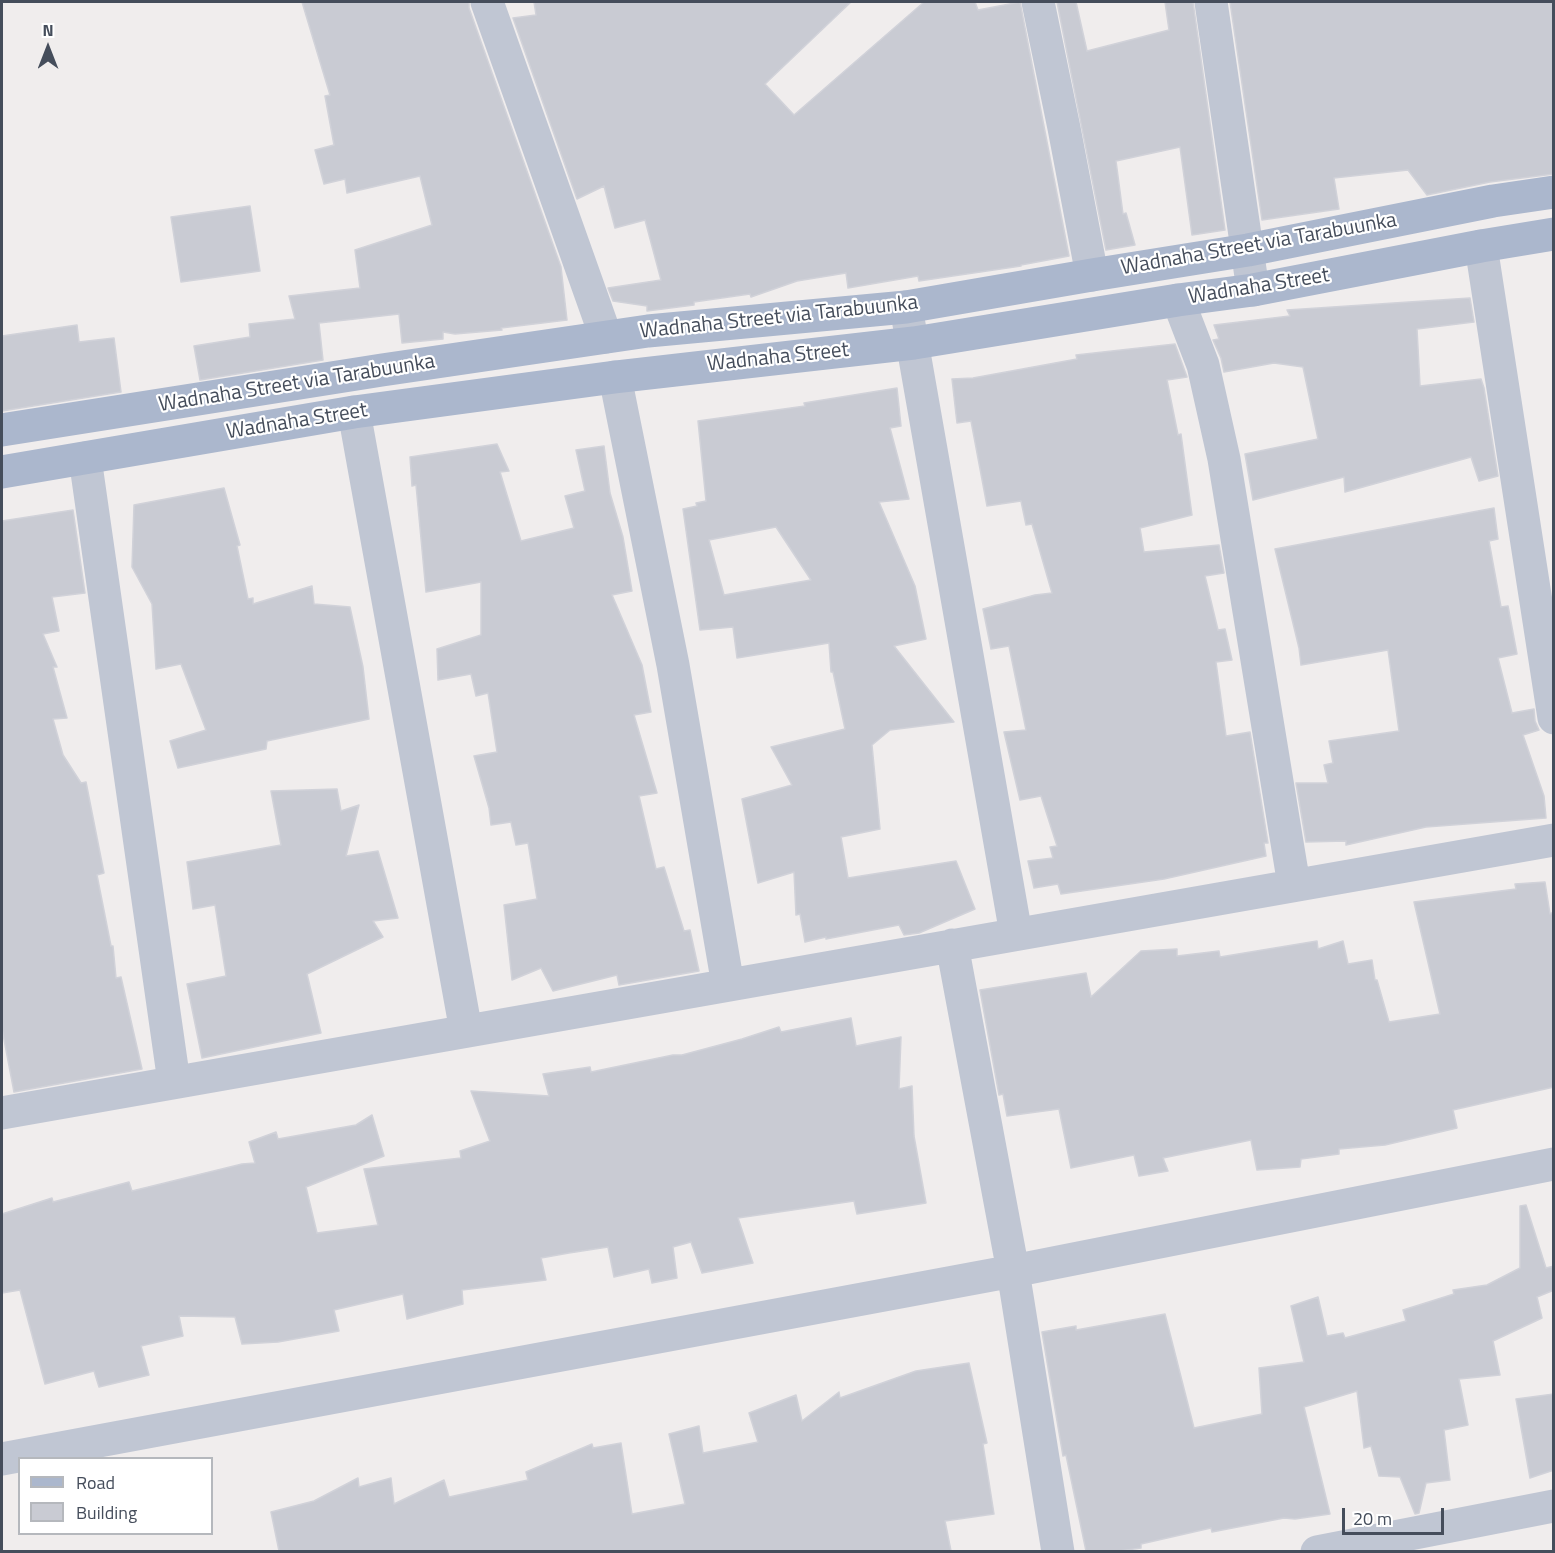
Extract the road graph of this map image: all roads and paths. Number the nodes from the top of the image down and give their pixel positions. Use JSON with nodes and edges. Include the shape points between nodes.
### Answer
{"nodes":[{"id":1,"x":487,"y":2,"type":"edge"},
{"id":2,"x":1038,"y":2,"type":"edge"},
{"id":3,"x":1211,"y":2,"type":"edge"},
{"id":4,"x":1554,"y":192,"type":"edge"},
{"id":5,"x":1554,"y":234,"type":"edge"},
{"id":6,"x":1481,"y":246,"type":"junction"},
{"id":7,"x":1248,"y":250,"type":"junction"},
{"id":8,"x":1092,"y":275,"type":"junction"},
{"id":9,"x":1253,"y":290,"type":"junction"},
{"id":10,"x":1178,"y":300,"type":"junction"},
{"id":11,"x":906,"y":307,"type":"junction"},
{"id":12,"x":606,"y":337,"type":"junction"},
{"id":13,"x":914,"y":343,"type":"junction"},
{"id":14,"x":615,"y":377,"type":"junction"},
{"id":15,"x":354,"y":412,"type":"junction"},
{"id":16,"x":2,"y":430,"type":"edge"},
{"id":17,"x":85,"y":458,"type":"junction"},
{"id":18,"x":2,"y":472,"type":"edge"},
{"id":19,"x":1554,"y":718,"type":"edge"},
{"id":20,"x":1554,"y":840,"type":"edge"},
{"id":21,"x":1293,"y":885,"type":"junction"},
{"id":22,"x":1016,"y":934,"type":"junction"},
{"id":23,"x":952,"y":945,"type":"junction"},
{"id":24,"x":728,"y":985,"type":"junction"},
{"id":25,"x":466,"y":1031,"type":"junction"},
{"id":26,"x":174,"y":1082,"type":"junction"},
{"id":27,"x":2,"y":1113,"type":"edge"},
{"id":28,"x":1554,"y":1164,"type":"edge"},
{"id":29,"x":1013,"y":1271,"type":"junction"},
{"id":30,"x":2,"y":1459,"type":"edge"},
{"id":31,"x":1554,"y":1506,"type":"edge"},
{"id":32,"x":1058,"y":1551,"type":"edge"},
{"id":33,"x":1327,"y":1551,"type":"edge"}],
"edges":[{"from":1,"to":12,"type":"street"},
{"from":2,"to":8,"type":"street"},
{"from":3,"to":7,"type":"street"},
{"from":4,"to":7,"type":"main road","name":"Wadnaha Street via Tarabuunka"},
{"from":5,"to":6,"type":"main road","name":"Wadnaha Street"},
{"from":6,"to":9,"type":"main road","name":"Wadnaha Street"},
{"from":6,"to":19,"type":"street"},
{"from":7,"to":8,"type":"main road","name":"Wadnaha Street via Tarabuunka"},
{"from":7,"to":9,"type":"street"},
{"from":8,"to":11,"type":"main road","name":"Wadnaha Street via Tarabuunka"},
{"from":9,"to":10,"type":"main road","name":"Wadnaha Street"},
{"from":10,"to":13,"type":"main road","name":"Wadnaha Street"},
{"from":10,"to":21,"type":"street","via":[[1203,365],[1224,459]]},
{"from":11,"to":12,"type":"main road","name":"Wadnaha Street via Tarabuunka"},
{"from":11,"to":13,"type":"street"},
{"from":12,"to":16,"type":"main road","name":"Wadnaha Street via Tarabuunka"},
{"from":13,"to":14,"type":"main road","name":"Wadnaha Street"},
{"from":13,"to":22,"type":"street"},
{"from":14,"to":15,"type":"main road","name":"Wadnaha Street"},
{"from":14,"to":24,"type":"street","via":[[673,665]]},
{"from":15,"to":17,"type":"main road","name":"Wadnaha Street"},
{"from":15,"to":25,"type":"street"},
{"from":17,"to":18,"type":"main road","name":"Wadnaha Street"},
{"from":17,"to":26,"type":"street"},
{"from":20,"to":21,"type":"street"},
{"from":21,"to":22,"type":"street"},
{"from":22,"to":23,"type":"street"},
{"from":23,"to":24,"type":"street"},
{"from":23,"to":29,"type":"street"},
{"from":24,"to":25,"type":"street"},
{"from":25,"to":26,"type":"street"},
{"from":26,"to":27,"type":"street"},
{"from":28,"to":29,"type":"street"},
{"from":29,"to":30,"type":"street"},
{"from":29,"to":32,"type":"street"},
{"from":31,"to":33,"type":"street"}]}
